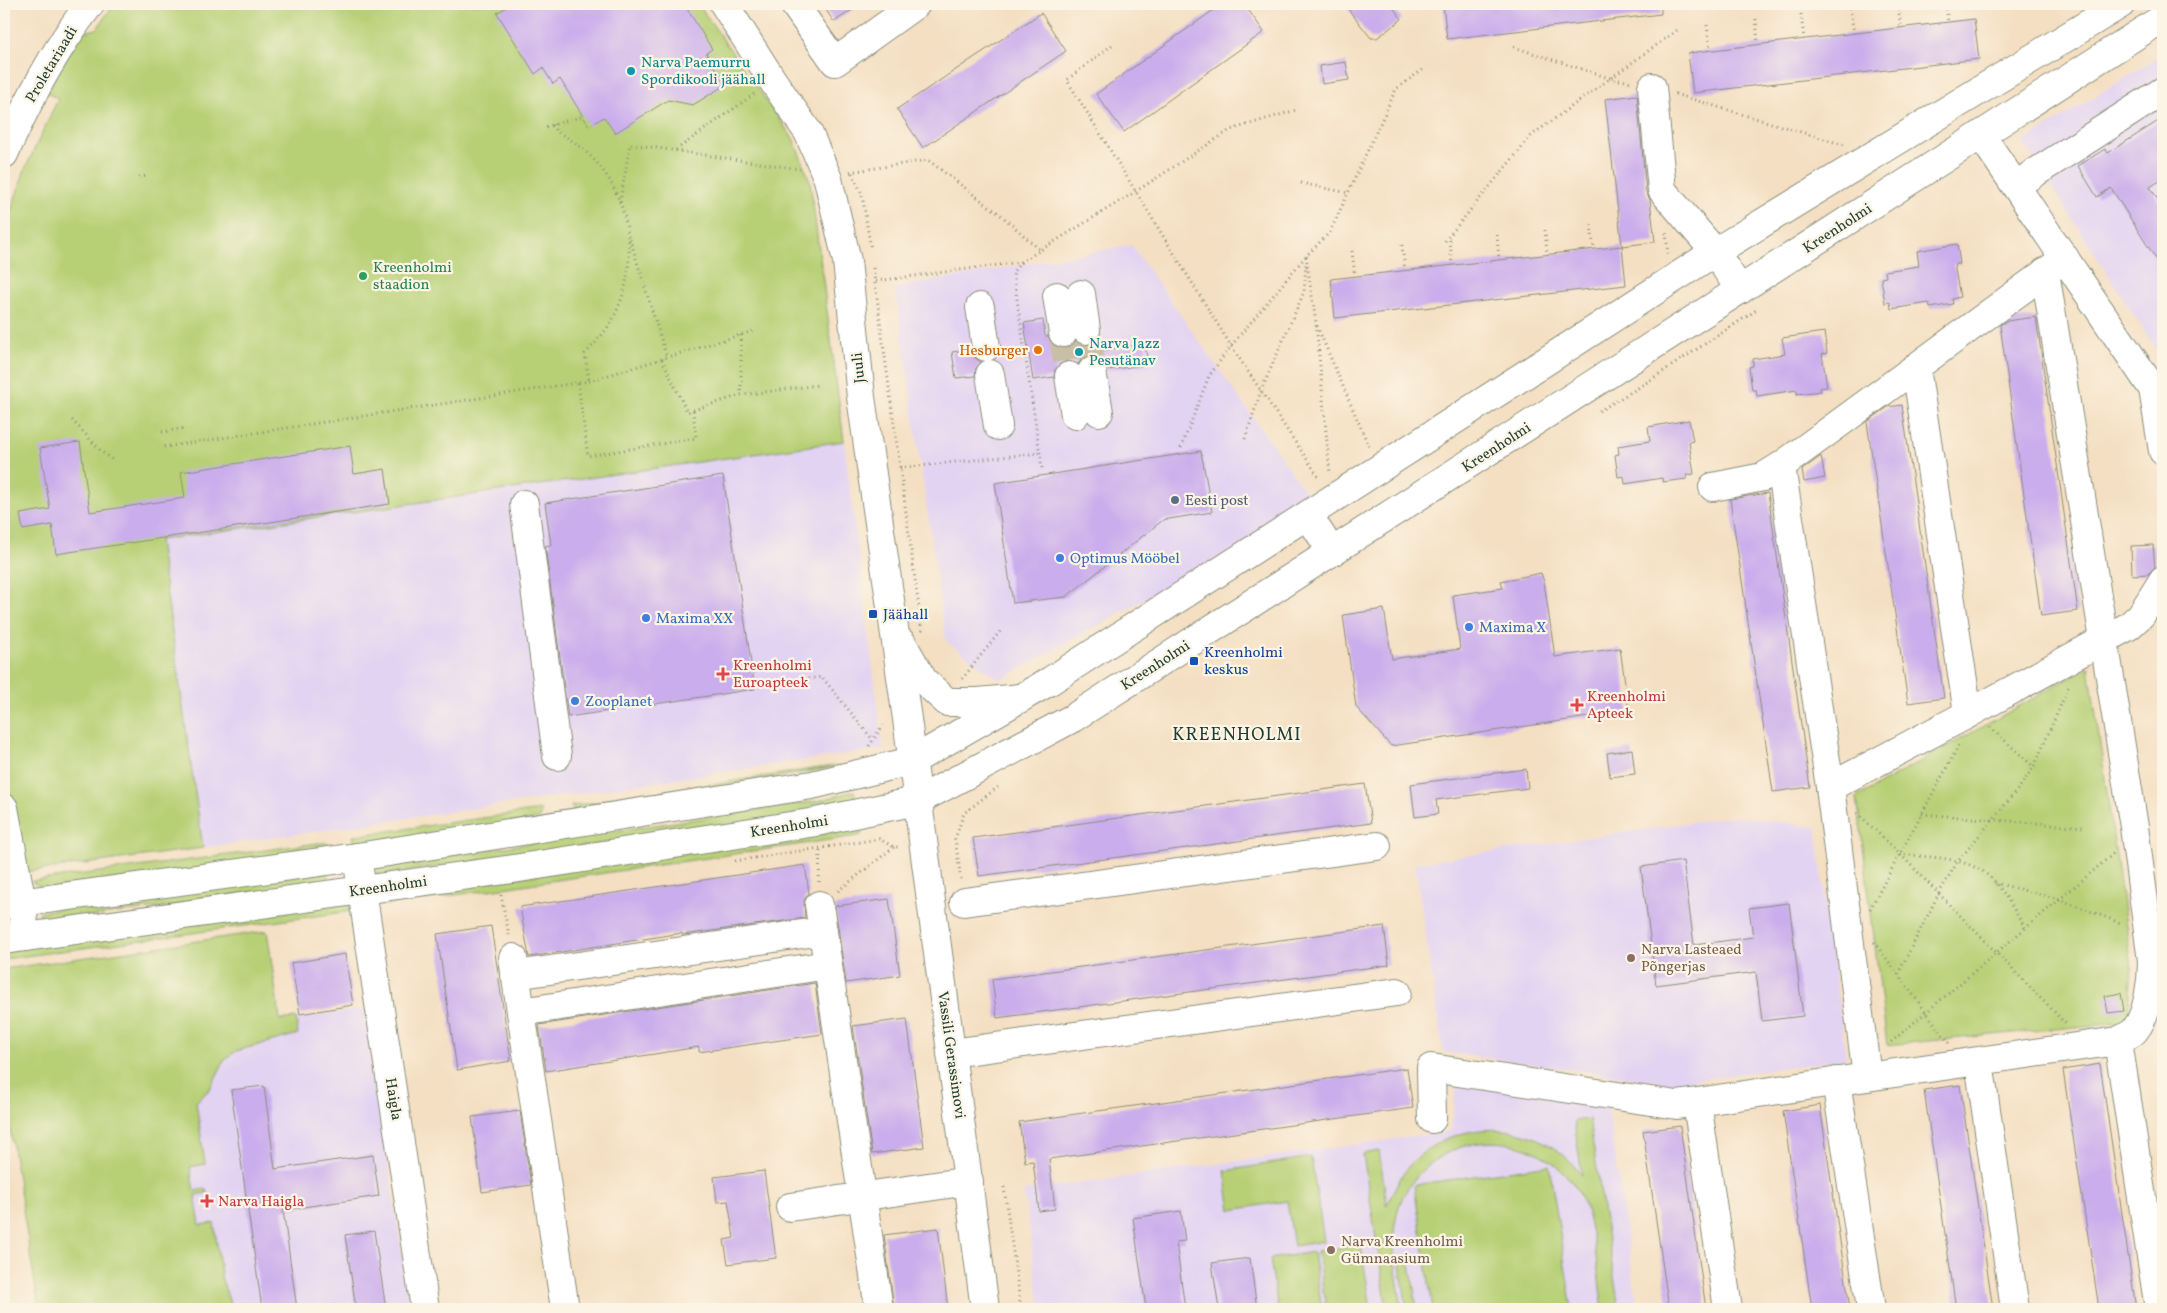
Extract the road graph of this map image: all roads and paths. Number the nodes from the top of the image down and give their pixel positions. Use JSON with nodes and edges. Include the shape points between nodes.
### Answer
{"nodes":[{"id":1,"x":90,"y":4,"type":"edge"},
{"id":2,"x":724,"y":4,"type":"edge"},
{"id":3,"x":794,"y":4,"type":"edge"},
{"id":4,"x":916,"y":4,"type":"edge"},
{"id":5,"x":1416,"y":4,"type":"edge"},
{"id":6,"x":1421,"y":4,"type":"edge"},
{"id":7,"x":1898,"y":4,"type":"edge"},
{"id":8,"x":1946,"y":4,"type":"edge"},
{"id":9,"x":2121,"y":4,"type":"edge"},
{"id":10,"x":1850,"y":8,"type":"dead end"},
{"id":11,"x":1801,"y":14,"type":"dead end"},
{"id":12,"x":2163,"y":18,"type":"edge"},
{"id":13,"x":1756,"y":19,"type":"dead end"},
{"id":14,"x":1948,"y":22,"type":"dead end"},
{"id":15,"x":1707,"y":25,"type":"dead end"},
{"id":16,"x":1680,"y":28,"type":"dead end"},
{"id":17,"x":1901,"y":28,"type":"dead end"},
{"id":18,"x":1854,"y":34,"type":"dead end"},
{"id":19,"x":1804,"y":39,"type":"dead end"},
{"id":20,"x":1758,"y":44,"type":"dead end"},
{"id":21,"x":1112,"y":45,"type":"dead end"},
{"id":22,"x":1514,"y":47,"type":"dead end"},
{"id":23,"x":1710,"y":50,"type":"dead end"},
{"id":24,"x":1425,"y":68,"type":"dead end"},
{"id":25,"x":1609,"y":78,"type":"junction"},
{"id":26,"x":773,"y":81,"type":"junction"},
{"id":27,"x":1652,"y":87,"type":"junction"},
{"id":28,"x":2163,"y":91,"type":"edge"},
{"id":29,"x":1296,"y":110,"type":"dead end"},
{"id":30,"x":583,"y":116,"type":"dead end"},
{"id":31,"x":554,"y":124,"type":"junction"},
{"id":32,"x":546,"y":127,"type":"dead end"},
{"id":33,"x":1981,"y":135,"type":"junction"},
{"id":34,"x":1853,"y":148,"type":"dead end"},
{"id":35,"x":676,"y":151,"type":"junction"},
{"id":36,"x":4,"y":154,"type":"edge"},
{"id":37,"x":842,"y":172,"type":"junction"},
{"id":38,"x":148,"y":176,"type":"dead end"},
{"id":39,"x":139,"y":177,"type":"dead end"},
{"id":40,"x":1301,"y":183,"type":"dead end"},
{"id":41,"x":2016,"y":185,"type":"junction"},
{"id":42,"x":1135,"y":192,"type":"junction"},
{"id":43,"x":1348,"y":193,"type":"junction"},
{"id":44,"x":620,"y":202,"type":"junction"},
{"id":45,"x":1591,"y":225,"type":"dead end"},
{"id":46,"x":1545,"y":230,"type":"dead end"},
{"id":47,"x":628,"y":233,"type":"junction"},
{"id":48,"x":1497,"y":235,"type":"dead end"},
{"id":49,"x":1402,"y":246,"type":"dead end"},
{"id":50,"x":1594,"y":249,"type":"dead end"},
{"id":51,"x":1040,"y":250,"type":"junction"},
{"id":52,"x":1352,"y":251,"type":"dead end"},
{"id":53,"x":871,"y":252,"type":"dead end"},
{"id":54,"x":1715,"y":252,"type":"junction"},
{"id":55,"x":1547,"y":254,"type":"dead end"},
{"id":56,"x":1306,"y":256,"type":"junction"},
{"id":57,"x":1499,"y":260,"type":"dead end"},
{"id":58,"x":872,"y":262,"type":"dead end"},
{"id":59,"x":1020,"y":262,"type":"junction"},
{"id":60,"x":1452,"y":265,"type":"dead end"},
{"id":61,"x":2055,"y":265,"type":"junction"},
{"id":62,"x":1404,"y":270,"type":"dead end"},
{"id":63,"x":1354,"y":276,"type":"dead end"},
{"id":64,"x":876,"y":281,"type":"junction"},
{"id":65,"x":1740,"y":290,"type":"junction"},
{"id":66,"x":1069,"y":295,"type":"dead end"},
{"id":67,"x":980,"y":307,"type":"dead end"},
{"id":68,"x":1316,"y":323,"type":"junction"},
{"id":69,"x":753,"y":331,"type":"dead end"},
{"id":70,"x":1074,"y":332,"type":"tunnel mouth"},
{"id":71,"x":741,"y":335,"type":"junction"},
{"id":72,"x":1231,"y":346,"type":"junction"},
{"id":73,"x":986,"y":347,"type":"dead end"},
{"id":74,"x":667,"y":358,"type":"junction"},
{"id":75,"x":662,"y":359,"type":"junction"},
{"id":76,"x":1916,"y":368,"type":"junction"},
{"id":77,"x":990,"y":374,"type":"dead end"},
{"id":78,"x":1081,"y":374,"type":"tunnel mouth"},
{"id":79,"x":589,"y":381,"type":"junction"},
{"id":80,"x":578,"y":383,"type":"junction"},
{"id":81,"x":819,"y":385,"type":"dead end"},
{"id":82,"x":1261,"y":391,"type":"junction"},
{"id":83,"x":742,"y":394,"type":"junction"},
{"id":84,"x":693,"y":410,"type":"junction"},
{"id":85,"x":1087,"y":413,"type":"dead end"},
{"id":86,"x":72,"y":420,"type":"dead end"},
{"id":87,"x":998,"y":426,"type":"dead end"},
{"id":88,"x":186,"y":428,"type":"dead end"},
{"id":89,"x":162,"y":432,"type":"dead end"},
{"id":90,"x":1245,"y":438,"type":"dead end"},
{"id":91,"x":164,"y":447,"type":"dead end"},
{"id":92,"x":1181,"y":448,"type":"dead end"},
{"id":93,"x":2163,"y":451,"type":"edge"},
{"id":94,"x":1040,"y":453,"type":"junction"},
{"id":95,"x":1373,"y":454,"type":"dead end"},
{"id":96,"x":114,"y":461,"type":"dead end"},
{"id":97,"x":1781,"y":466,"type":"junction"},
{"id":98,"x":900,"y":468,"type":"junction"},
{"id":99,"x":1042,"y":468,"type":"dead end"},
{"id":100,"x":1713,"y":487,"type":"dead end"},
{"id":101,"x":1332,"y":489,"type":"junction"},
{"id":102,"x":524,"y":504,"type":"dead end"},
{"id":103,"x":1308,"y":515,"type":"junction"},
{"id":104,"x":1332,"y":552,"type":"junction"},
{"id":105,"x":2163,"y":580,"type":"edge"},
{"id":106,"x":893,"y":628,"type":"junction"},
{"id":107,"x":923,"y":634,"type":"dead end"},
{"id":108,"x":2094,"y":645,"type":"junction"},
{"id":109,"x":759,"y":686,"type":"dead end"},
{"id":110,"x":1021,"y":698,"type":"junction"},
{"id":111,"x":1973,"y":713,"type":"junction"},
{"id":112,"x":873,"y":740,"type":"dead end"},
{"id":113,"x":557,"y":756,"type":"dead end"},
{"id":114,"x":912,"y":761,"type":"junction"},
{"id":115,"x":2034,"y":768,"type":"junction"},
{"id":116,"x":1830,"y":787,"type":"junction"},
{"id":117,"x":917,"y":801,"type":"junction"},
{"id":118,"x":4,"y":808,"type":"edge"},
{"id":119,"x":1922,"y":814,"type":"junction"},
{"id":120,"x":1993,"y":820,"type":"junction"},
{"id":121,"x":2084,"y":827,"type":"dead end"},
{"id":122,"x":1377,"y":846,"type":"dead end"},
{"id":123,"x":894,"y":847,"type":"dead end"},
{"id":124,"x":820,"y":848,"type":"dead end"},
{"id":125,"x":1900,"y":854,"type":"junction"},
{"id":126,"x":2113,"y":854,"type":"dead end"},
{"id":127,"x":357,"y":857,"type":"junction"},
{"id":128,"x":1958,"y":861,"type":"junction"},
{"id":129,"x":1996,"y":883,"type":"junction"},
{"id":130,"x":362,"y":889,"type":"junction"},
{"id":131,"x":1939,"y":893,"type":"junction"},
{"id":132,"x":2059,"y":899,"type":"junction"},
{"id":133,"x":964,"y":902,"type":"dead end"},
{"id":134,"x":13,"y":904,"type":"edge"},
{"id":135,"x":1866,"y":917,"type":"dead end"},
{"id":136,"x":821,"y":918,"type":"junction"},
{"id":137,"x":2025,"y":928,"type":"junction"},
{"id":138,"x":2149,"y":933,"type":"junction"},
{"id":139,"x":14,"y":938,"type":"edge"},
{"id":140,"x":1872,"y":939,"type":"dead end"},
{"id":141,"x":1996,"y":953,"type":"junction"},
{"id":142,"x":828,"y":965,"type":"junction"},
{"id":143,"x":1898,"y":974,"type":"junction"},
{"id":144,"x":1397,"y":992,"type":"dead end"},
{"id":145,"x":521,"y":1012,"type":"junction"},
{"id":146,"x":1926,"y":1012,"type":"junction"},
{"id":147,"x":2118,"y":1041,"type":"junction"},
{"id":148,"x":1891,"y":1042,"type":"dead end"},
{"id":149,"x":2087,"y":1046,"type":"junction"},
{"id":150,"x":952,"y":1053,"type":"junction"},
{"id":151,"x":1972,"y":1063,"type":"junction"},
{"id":152,"x":1867,"y":1077,"type":"junction"},
{"id":153,"x":1836,"y":1082,"type":"junction"},
{"id":154,"x":1697,"y":1103,"type":"junction"},
{"id":155,"x":1432,"y":1119,"type":"dead end"},
{"id":156,"x":969,"y":1181,"type":"junction"},
{"id":157,"x":1004,"y":1187,"type":"dead end"},
{"id":158,"x":863,"y":1196,"type":"junction"},
{"id":159,"x":790,"y":1207,"type":"dead end"},
{"id":160,"x":425,"y":1309,"type":"edge"},
{"id":161,"x":565,"y":1309,"type":"edge"},
{"id":162,"x":878,"y":1309,"type":"edge"},
{"id":163,"x":985,"y":1309,"type":"edge"},
{"id":164,"x":1021,"y":1309,"type":"edge"},
{"id":165,"x":1728,"y":1309,"type":"edge"},
{"id":166,"x":1871,"y":1309,"type":"edge"},
{"id":167,"x":2015,"y":1309,"type":"edge"},
{"id":168,"x":2159,"y":1309,"type":"edge"}],
"edges":[{"from":1,"to":36,"type":"main road","name":"Proletariaadi","via":[[30,95]]},
{"from":2,"to":26,"type":"main road","name":"Juuli"},
{"from":3,"to":4,"type":"main road","via":[[835,62]]},
{"from":5,"to":6,"type":"path","via":[[1416,8]]},
{"from":7,"to":17,"type":"path"},
{"from":8,"to":14,"type":"path"},
{"from":9,"to":54,"type":"main road"},
{"from":10,"to":18,"type":"path"},
{"from":11,"to":19,"type":"path"},
{"from":12,"to":33,"type":"main road","name":"Kreenholmi"},
{"from":13,"to":20,"type":"path"},
{"from":15,"to":23,"type":"path"},
{"from":16,"to":25,"type":"path"},
{"from":21,"to":42,"type":"path","via":[[1067,80]]},
{"from":22,"to":25,"type":"path"},
{"from":24,"to":43,"type":"path","via":[[1396,89]]},
{"from":25,"to":27,"type":"path"},
{"from":25,"to":60,"type":"path","via":[[1532,135],[1448,240]]},
{"from":26,"to":35,"type":"path"},
{"from":26,"to":37,"type":"main road","name":"Juuli","via":[[808,132]]},
{"from":27,"to":34,"type":"path"},
{"from":27,"to":54,"type":"main road","via":[[1662,190]]},
{"from":28,"to":41,"type":"main road"},
{"from":29,"to":42,"type":"path","via":[[1230,130]]},
{"from":30,"to":31,"type":"path"},
{"from":31,"to":32,"type":"path"},
{"from":31,"to":44,"type":"path","via":[[555,130],[587,153],[600,167]]},
{"from":33,"to":41,"type":"main road"},
{"from":33,"to":65,"type":"main road","name":"Kreenholmi"},
{"from":35,"to":37,"type":"path","via":[[813,171],[816,182]]},
{"from":35,"to":44,"type":"path","via":[[630,144]]},
{"from":37,"to":51,"type":"path","via":[[928,160],[1002,216]]},
{"from":37,"to":53,"type":"path","via":[[862,194]]},
{"from":37,"to":106,"type":"main road","name":"Juuli","via":[[847,261],[861,397]]},
{"from":38,"to":39,"type":"path"},
{"from":40,"to":43,"type":"path"},
{"from":41,"to":61,"type":"main road"},
{"from":42,"to":51,"type":"path"},
{"from":42,"to":72,"type":"path"},
{"from":43,"to":56,"type":"path","via":[[1330,232]]},
{"from":44,"to":47,"type":"path"},
{"from":45,"to":50,"type":"path"},
{"from":46,"to":55,"type":"path"},
{"from":47,"to":74,"type":"path"},
{"from":47,"to":79,"type":"path","via":[[628,272],[618,308],[585,354]]},
{"from":48,"to":57,"type":"path"},
{"from":49,"to":62,"type":"path"},
{"from":51,"to":59,"type":"path"},
{"from":52,"to":63,"type":"path"},
{"from":54,"to":65,"type":"main road"},
{"from":54,"to":101,"type":"main road"},
{"from":56,"to":68,"type":"path"},
{"from":56,"to":72,"type":"path"},
{"from":56,"to":82,"type":"path","via":[[1304,292]]},
{"from":58,"to":64,"type":"path"},
{"from":59,"to":64,"type":"path"},
{"from":59,"to":94,"type":"path","via":[[1013,272]]},
{"from":61,"to":76,"type":"main road"},
{"from":61,"to":93,"type":"main road","via":[[2153,389]]},
{"from":61,"to":108,"type":"main road"},
{"from":64,"to":98,"type":"path"},
{"from":65,"to":104,"type":"main road","name":"Kreenholmi"},
{"from":66,"to":70,"type":"main road"},
{"from":67,"to":73,"type":"main road"},
{"from":68,"to":95,"type":"path"},
{"from":68,"to":101,"type":"path"},
{"from":69,"to":71,"type":"path"},
{"from":71,"to":74,"type":"path"},
{"from":71,"to":83,"type":"path"},
{"from":72,"to":82,"type":"path"},
{"from":72,"to":92,"type":"path","via":[[1208,376]]},
{"from":74,"to":75,"type":"path"},
{"from":75,"to":79,"type":"path"},
{"from":75,"to":84,"type":"path","via":[[687,412]]},
{"from":76,"to":97,"type":"main road"},
{"from":76,"to":111,"type":"main road"},
{"from":77,"to":87,"type":"main road"},
{"from":78,"to":85,"type":"main road"},
{"from":79,"to":80,"type":"path"},
{"from":80,"to":84,"type":"path","via":[[588,456],[696,438]]},
{"from":80,"to":91,"type":"path"},
{"from":81,"to":83,"type":"path"},
{"from":82,"to":90,"type":"path"},
{"from":82,"to":101,"type":"path"},
{"from":83,"to":84,"type":"path"},
{"from":86,"to":96,"type":"path"},
{"from":88,"to":89,"type":"path"},
{"from":94,"to":98,"type":"path"},
{"from":94,"to":99,"type":"path"},
{"from":97,"to":100,"type":"main road","via":[[1763,477]]},
{"from":97,"to":116,"type":"main road"},
{"from":98,"to":107,"type":"path"},
{"from":101,"to":103,"type":"main road"},
{"from":102,"to":113,"type":"main road"},
{"from":103,"to":104,"type":"main road"},
{"from":103,"to":110,"type":"main road"},
{"from":104,"to":117,"type":"main road","name":"Kreenholmi","via":[[1073,718]]},
{"from":105,"to":108,"type":"main road","via":[[2141,615],[2129,626]]},
{"from":106,"to":110,"type":"main road","via":[[923,680],[947,702]]},
{"from":106,"to":114,"type":"main road","name":"Juuli"},
{"from":108,"to":111,"type":"main road"},
{"from":108,"to":115,"type":"path"},
{"from":108,"to":138,"type":"main road"},
{"from":109,"to":112,"type":"path","via":[[822,677]]},
{"from":110,"to":114,"type":"main road"},
{"from":111,"to":115,"type":"path"},
{"from":111,"to":116,"type":"main road"},
{"from":111,"to":119,"type":"path"},
{"from":114,"to":117,"type":"main road","name":"Vassili Gerassimovi"},
{"from":114,"to":127,"type":"main road","via":[[812,785]]},
{"from":115,"to":120,"type":"path"},
{"from":116,"to":125,"type":"path"},
{"from":116,"to":152,"type":"main road"},
{"from":117,"to":130,"type":"main road","name":"Kreenholmi","via":[[816,822]]},
{"from":117,"to":150,"type":"main road","name":"Vassili Gerassimovi"},
{"from":118,"to":134,"type":"main road"},
{"from":119,"to":120,"type":"path"},
{"from":119,"to":125,"type":"path"},
{"from":120,"to":121,"type":"path"},
{"from":120,"to":128,"type":"path"},
{"from":122,"to":133,"type":"main road"},
{"from":123,"to":136,"type":"path"},
{"from":124,"to":136,"type":"path"},
{"from":125,"to":128,"type":"path"},
{"from":125,"to":131,"type":"path"},
{"from":125,"to":135,"type":"path"},
{"from":126,"to":132,"type":"path"},
{"from":127,"to":130,"type":"main road","name":"Haigla"},
{"from":127,"to":134,"type":"main road"},
{"from":128,"to":129,"type":"path","via":[[1975,866]]},
{"from":128,"to":131,"type":"path"},
{"from":129,"to":132,"type":"path"},
{"from":129,"to":137,"type":"path"},
{"from":130,"to":139,"type":"main road","name":"Kreenholmi"},
{"from":130,"to":160,"type":"main road","name":"Haigla"},
{"from":131,"to":141,"type":"path"},
{"from":131,"to":143,"type":"path"},
{"from":132,"to":137,"type":"path"},
{"from":132,"to":138,"type":"path"},
{"from":134,"to":139,"type":"main road"},
{"from":136,"to":142,"type":"main road"},
{"from":136,"to":145,"type":"main road","via":[[514,966]]},
{"from":137,"to":141,"type":"path"},
{"from":138,"to":147,"type":"main road","via":[[2152,983],[2146,1007],[2134,1031]]},
{"from":140,"to":143,"type":"path"},
{"from":141,"to":146,"type":"path"},
{"from":141,"to":149,"type":"path"},
{"from":142,"to":145,"type":"main road"},
{"from":142,"to":158,"type":"main road"},
{"from":143,"to":146,"type":"path"},
{"from":144,"to":150,"type":"main road"},
{"from":145,"to":161,"type":"main road"},
{"from":146,"to":148,"type":"path"},
{"from":146,"to":151,"type":"path"},
{"from":147,"to":149,"type":"main road"},
{"from":147,"to":168,"type":"main road"},
{"from":149,"to":151,"type":"main road"},
{"from":150,"to":156,"type":"main road","name":"Vassili Gerassimovi"},
{"from":151,"to":152,"type":"main road"},
{"from":151,"to":167,"type":"main road"},
{"from":152,"to":153,"type":"main road"},
{"from":153,"to":154,"type":"main road"},
{"from":153,"to":166,"type":"main road"},
{"from":154,"to":155,"type":"main road","via":[[1677,1105],[1432,1068]]},
{"from":154,"to":165,"type":"main road"},
{"from":156,"to":158,"type":"main road"},
{"from":156,"to":163,"type":"main road","name":"Vassili Gerassimovi"},
{"from":157,"to":164,"type":"path"},
{"from":158,"to":159,"type":"main road"},
{"from":158,"to":162,"type":"main road"}]}
